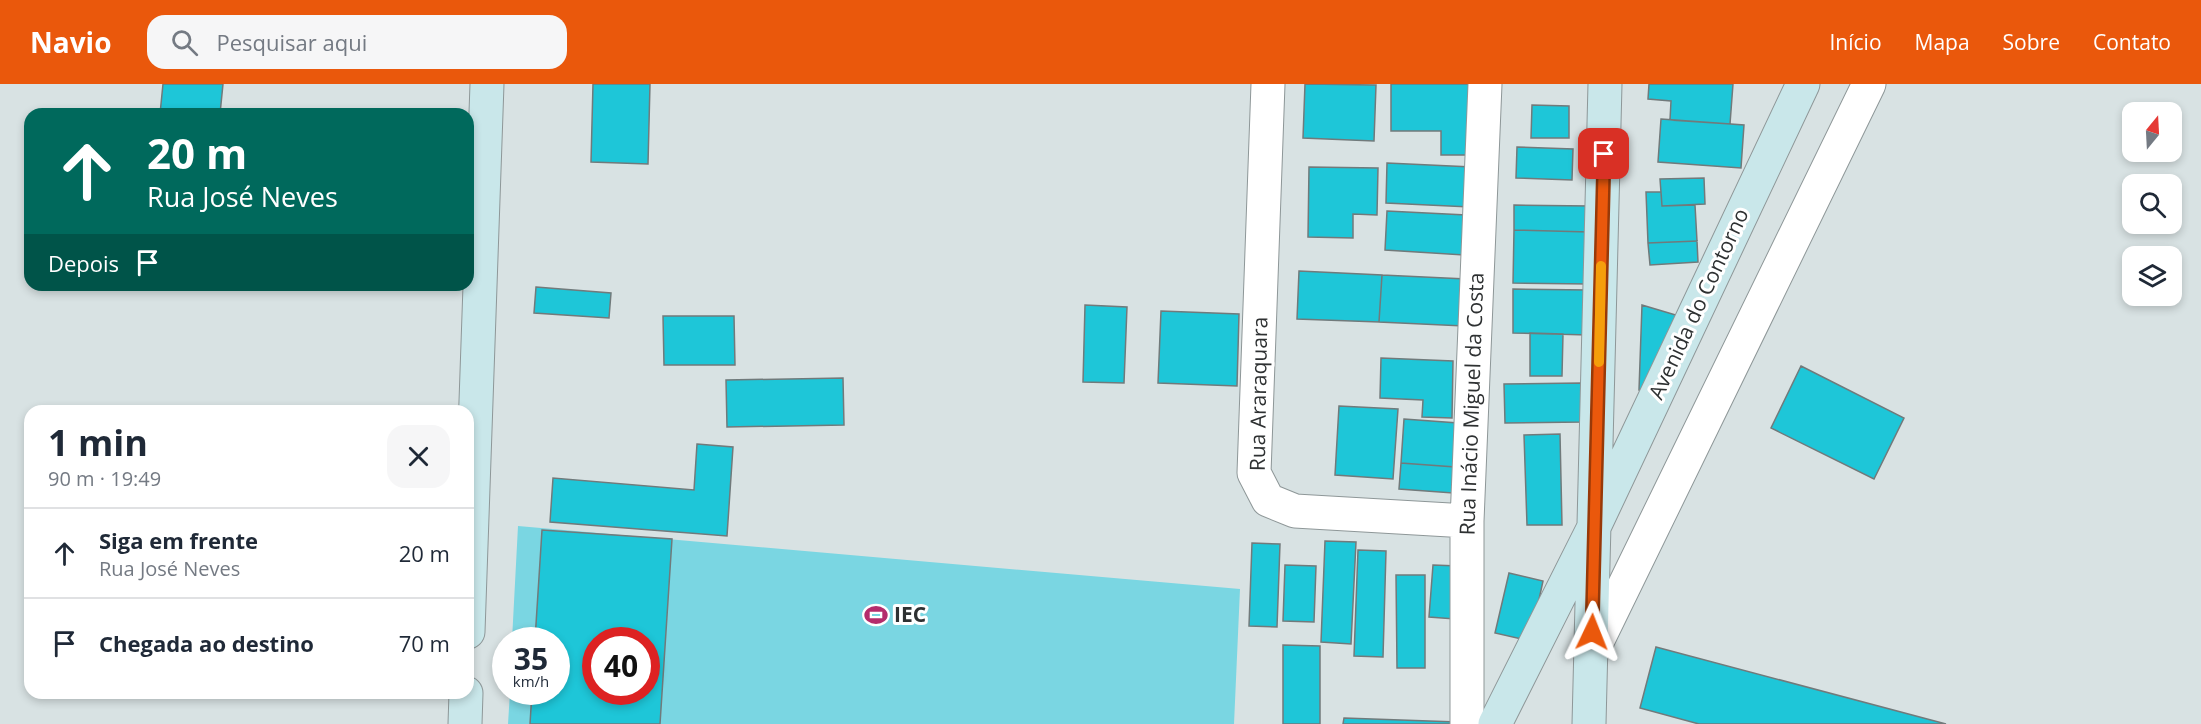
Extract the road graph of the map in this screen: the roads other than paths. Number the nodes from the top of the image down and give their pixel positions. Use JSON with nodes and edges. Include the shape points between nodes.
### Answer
{"nodes":[{"id":1,"x":487,"y":84,"type":"edge"},
{"id":2,"x":1268,"y":84,"type":"edge"},
{"id":3,"x":1485,"y":84,"type":"edge"},
{"id":4,"x":1605,"y":84,"type":"edge"},
{"id":5,"x":1803,"y":84,"type":"edge"},
{"id":6,"x":1869,"y":84,"type":"edge"},
{"id":7,"x":474,"y":459,"type":"edge"},
{"id":8,"x":1467,"y":521,"type":"junction"},
{"id":9,"x":1596,"y":525,"type":"junction"},
{"id":10,"x":1591,"y":654,"type":"junction"},
{"id":11,"x":466,"y":699,"type":"edge"},
{"id":12,"x":465,"y":724,"type":"edge"},
{"id":13,"x":1467,"y":724,"type":"edge"},
{"id":14,"x":1496,"y":724,"type":"edge"},
{"id":15,"x":1588,"y":724,"type":"edge"}],
"edges":[{"from":1,"to":7,"type":"street"},
{"from":2,"to":8,"type":"street","name":"Rua Araraquara","via":[[1254,473],[1268,500],[1295,511]]},
{"from":3,"to":8,"type":"street","name":"Rua Inácio Miguel da Costa"},
{"from":4,"to":9,"type":"street"},
{"from":5,"to":9,"type":"street","name":"Avenida do Contorno"},
{"from":6,"to":10,"type":"street"},
{"from":8,"to":13,"type":"street","name":"Rua Inácio Miguel da Costa"},
{"from":9,"to":10,"type":"street","name":"Avenida do Contorno"},
{"from":9,"to":14,"type":"street","name":"Avenida do Contorno"},
{"from":10,"to":15,"type":"street","name":"Avenida do Contorno"},
{"from":11,"to":12,"type":"street"}]}
